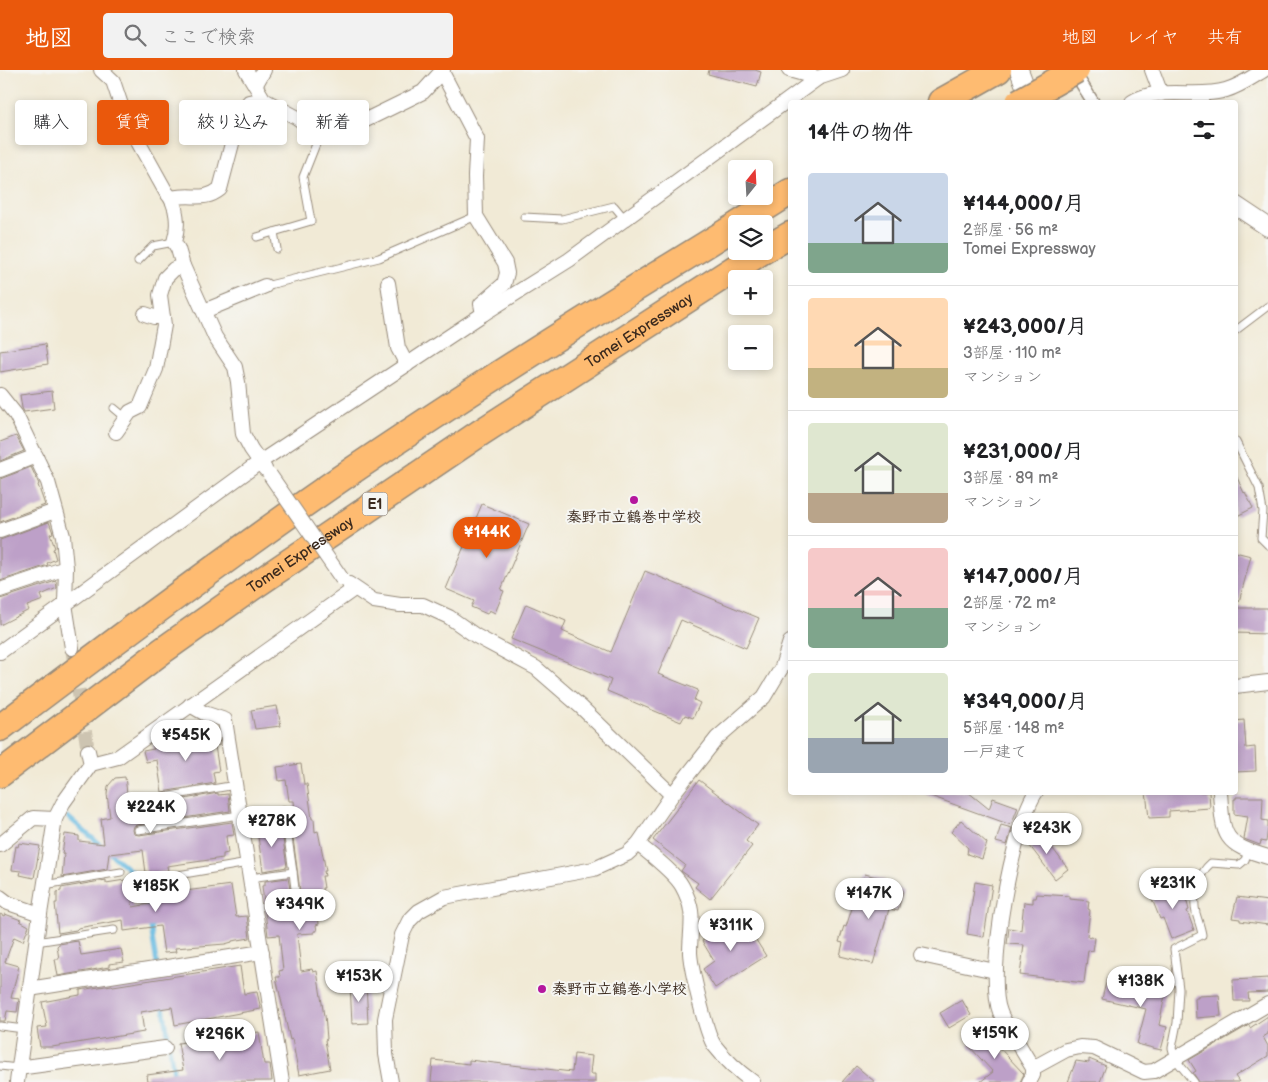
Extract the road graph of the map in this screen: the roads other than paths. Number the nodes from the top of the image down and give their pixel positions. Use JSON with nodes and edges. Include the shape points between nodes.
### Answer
{"nodes":[{"id":1,"x":101,"y":70,"type":"edge"},
{"id":2,"x":246,"y":70,"type":"edge"},
{"id":3,"x":264,"y":70,"type":"edge"},
{"id":4,"x":789,"y":70,"type":"edge"},
{"id":5,"x":842,"y":70,"type":"edge"},
{"id":6,"x":998,"y":70,"type":"edge"},
{"id":7,"x":1019,"y":70,"type":"edge"},
{"id":8,"x":1072,"y":70,"type":"edge"},
{"id":9,"x":1076,"y":70,"type":"edge"},
{"id":10,"x":1152,"y":70,"type":"edge"},
{"id":11,"x":1264,"y":70,"type":"edge"},
{"id":12,"x":443,"y":71,"type":"edge"},
{"id":13,"x":114,"y":75,"type":"edge"},
{"id":14,"x":818,"y":78,"type":"junction"},
{"id":15,"x":256,"y":84,"type":"junction"},
{"id":16,"x":1161,"y":94,"type":"junction"},
{"id":17,"x":264,"y":100,"type":"edge"},
{"id":18,"x":945,"y":100,"type":"edge"},
{"id":19,"x":1023,"y":100,"type":"edge"},
{"id":20,"x":1031,"y":100,"type":"edge"},
{"id":21,"x":1092,"y":100,"type":"edge"},
{"id":22,"x":1136,"y":100,"type":"edge"},
{"id":23,"x":369,"y":119,"type":"edge"},
{"id":24,"x":232,"y":145,"type":"edge"},
{"id":25,"x":316,"y":145,"type":"edge"},
{"id":26,"x":788,"y":193,"type":"edge"},
{"id":27,"x":172,"y":198,"type":"junction"},
{"id":28,"x":1238,"y":207,"type":"edge"},
{"id":29,"x":754,"y":215,"type":"edge"},
{"id":30,"x":476,"y":216,"type":"junction"},
{"id":31,"x":524,"y":218,"type":"dead end"},
{"id":32,"x":624,"y":218,"type":"junction"},
{"id":33,"x":1268,"y":227,"type":"edge"},
{"id":34,"x":728,"y":231,"type":"edge"},
{"id":35,"x":274,"y":232,"type":"junction"},
{"id":36,"x":788,"y":236,"type":"edge"},
{"id":37,"x":257,"y":237,"type":"dead end"},
{"id":38,"x":174,"y":242,"type":"junction"},
{"id":39,"x":773,"y":245,"type":"edge"},
{"id":40,"x":277,"y":249,"type":"dead end"},
{"id":41,"x":749,"y":260,"type":"edge"},
{"id":42,"x":138,"y":261,"type":"dead end"},
{"id":43,"x":183,"y":266,"type":"junction"},
{"id":44,"x":388,"y":283,"type":"dead end"},
{"id":45,"x":265,"y":286,"type":"joint"},
{"id":46,"x":1268,"y":306,"type":"edge"},
{"id":47,"x":204,"y":311,"type":"junction"},
{"id":48,"x":145,"y":314,"type":"dead end"},
{"id":49,"x":483,"y":314,"type":"junction"},
{"id":50,"x":163,"y":317,"type":"junction"},
{"id":51,"x":1238,"y":329,"type":"edge"},
{"id":52,"x":407,"y":365,"type":"junction"},
{"id":53,"x":0,"y":395,"type":"edge"},
{"id":54,"x":114,"y":408,"type":"dead end"},
{"id":55,"x":126,"y":418,"type":"junction"},
{"id":56,"x":116,"y":432,"type":"dead end"},
{"id":57,"x":1238,"y":446,"type":"edge"},
{"id":58,"x":36,"y":456,"type":"junction"},
{"id":59,"x":260,"y":462,"type":"junction"},
{"id":60,"x":0,"y":470,"type":"edge"},
{"id":61,"x":55,"y":511,"type":"junction"},
{"id":62,"x":0,"y":531,"type":"edge"},
{"id":63,"x":1268,"y":545,"type":"edge"},
{"id":64,"x":66,"y":568,"type":"junction"},
{"id":65,"x":354,"y":589,"type":"junction"},
{"id":66,"x":0,"y":590,"type":"edge"},
{"id":67,"x":65,"y":604,"type":"junction"},
{"id":68,"x":72,"y":648,"type":"tunnel mouth"},
{"id":69,"x":788,"y":648,"type":"edge"},
{"id":70,"x":0,"y":652,"type":"edge"},
{"id":71,"x":1268,"y":682,"type":"edge"},
{"id":72,"x":1238,"y":686,"type":"edge"},
{"id":73,"x":190,"y":705,"type":"junction"},
{"id":74,"x":0,"y":728,"type":"edge"},
{"id":75,"x":0,"y":774,"type":"edge"},
{"id":76,"x":236,"y":785,"type":"junction"},
{"id":77,"x":672,"y":795,"type":"junction"},
{"id":78,"x":1035,"y":795,"type":"edge"},
{"id":79,"x":1220,"y":795,"type":"edge"},
{"id":80,"x":164,"y":797,"type":"dead end"},
{"id":81,"x":284,"y":810,"type":"dead end"},
{"id":82,"x":240,"y":814,"type":"junction"},
{"id":83,"x":55,"y":819,"type":"junction"},
{"id":84,"x":138,"y":830,"type":"dead end"},
{"id":85,"x":638,"y":844,"type":"junction"},
{"id":86,"x":0,"y":845,"type":"edge"},
{"id":87,"x":1248,"y":851,"type":"junction"},
{"id":88,"x":1268,"y":857,"type":"edge"},
{"id":89,"x":248,"y":863,"type":"junction"},
{"id":90,"x":121,"y":872,"type":"dead end"},
{"id":91,"x":293,"y":872,"type":"junction"},
{"id":92,"x":250,"y":878,"type":"junction"},
{"id":93,"x":143,"y":881,"type":"dead end"},
{"id":94,"x":44,"y":885,"type":"junction"},
{"id":95,"x":0,"y":897,"type":"edge"},
{"id":96,"x":296,"y":897,"type":"dead end"},
{"id":97,"x":40,"y":914,"type":"junction"},
{"id":98,"x":114,"y":930,"type":"dead end"},
{"id":99,"x":36,"y":942,"type":"junction"},
{"id":100,"x":262,"y":952,"type":"junction"},
{"id":101,"x":921,"y":956,"type":"dead end"},
{"id":102,"x":995,"y":971,"type":"junction"},
{"id":103,"x":29,"y":989,"type":"junction"},
{"id":104,"x":1268,"y":1004,"type":"edge"},
{"id":105,"x":0,"y":1026,"type":"edge"},
{"id":106,"x":24,"y":1029,"type":"junction"},
{"id":107,"x":165,"y":1048,"type":"dead end"},
{"id":108,"x":1175,"y":1059,"type":"junction"},
{"id":109,"x":0,"y":1066,"type":"edge"},
{"id":110,"x":1033,"y":1068,"type":"junction"},
{"id":111,"x":18,"y":1075,"type":"edge"},
{"id":112,"x":282,"y":1082,"type":"edge"},
{"id":113,"x":391,"y":1082,"type":"edge"},
{"id":114,"x":753,"y":1082,"type":"edge"},
{"id":115,"x":1029,"y":1082,"type":"edge"},
{"id":116,"x":1194,"y":1082,"type":"edge"}],
"edges":[{"from":1,"to":13,"type":"street"},
{"from":2,"to":15,"type":"street"},
{"from":3,"to":15,"type":"street"},
{"from":4,"to":14,"type":"street"},
{"from":5,"to":14,"type":"street"},
{"from":6,"to":18,"type":"highway"},
{"from":7,"to":20,"type":"street"},
{"from":8,"to":21,"type":"street"},
{"from":9,"to":19,"type":"highway","bridge":true},
{"from":10,"to":16,"type":"street"},
{"from":11,"to":16,"type":"street","via":[[1226,90]]},
{"from":12,"to":23,"type":"street","via":[[423,92]]},
{"from":12,"to":30,"type":"street","via":[[477,139]]},
{"from":13,"to":27,"type":"street","via":[[126,120]]},
{"from":14,"to":32,"type":"street"},
{"from":15,"to":17,"type":"street"},
{"from":16,"to":22,"type":"street"},
{"from":24,"to":27,"type":"street","via":[[220,189],[212,195]]},
{"from":25,"to":35,"type":"lane","via":[[303,177],[311,221]]},
{"from":26,"to":29,"type":"highway"},
{"from":27,"to":38,"type":"street","via":[[178,230]]},
{"from":28,"to":33,"type":"street"},
{"from":30,"to":45,"type":"lane","via":[[379,258]]},
{"from":30,"to":49,"type":"street","via":[[505,263],[507,273],[504,284],[482,304]]},
{"from":31,"to":32,"type":"lane","via":[[562,219],[614,206]]},
{"from":32,"to":49,"type":"street","via":[[568,260]]},
{"from":34,"to":74,"type":"highway","via":[[341,479],[140,621]]},
{"from":35,"to":37,"type":"lane"},
{"from":35,"to":40,"type":"lane"},
{"from":36,"to":39,"type":"highway","name":"Tomei Expressway","number":"E1"},
{"from":38,"to":42,"type":"lane","via":[[153,246]]},
{"from":38,"to":43,"type":"street"},
{"from":41,"to":75,"type":"highway","name":"Tomei Expressway","number":"E1","via":[[480,433],[282,567],[162,651]]},
{"from":43,"to":47,"type":"street"},
{"from":43,"to":50,"type":"street","via":[[165,278],[160,295]]},
{"from":44,"to":52,"type":"street","via":[[398,348]]},
{"from":45,"to":47,"type":"street"},
{"from":46,"to":51,"type":"lane"},
{"from":47,"to":59,"type":"street","via":[[215,337],[234,367],[243,434]]},
{"from":48,"to":50,"type":"street"},
{"from":49,"to":52,"type":"street"},
{"from":50,"to":55,"type":"street","via":[[156,369],[140,407]]},
{"from":52,"to":59,"type":"street"},
{"from":53,"to":58,"type":"street","via":[[16,415]]},
{"from":54,"to":55,"type":"lane"},
{"from":55,"to":56,"type":"street"},
{"from":57,"to":63,"type":"lane","via":[[1259,488],[1263,511],[1261,538]]},
{"from":58,"to":60,"type":"street"},
{"from":58,"to":61,"type":"street","via":[[48,482]]},
{"from":59,"to":65,"type":"street","bridge":true,"via":[[342,579]]},
{"from":59,"to":67,"type":"street"},
{"from":61,"to":62,"type":"street"},
{"from":61,"to":64,"type":"street","via":[[63,536]]},
{"from":64,"to":66,"type":"street"},
{"from":64,"to":67,"type":"street"},
{"from":65,"to":73,"type":"street"},
{"from":65,"to":77,"type":"street","via":[[374,601],[423,605],[536,668],[582,707]]},
{"from":67,"to":68,"type":"street"},
{"from":67,"to":70,"type":"street"},
{"from":69,"to":77,"type":"street","via":[[782,667],[764,697],[717,738]]},
{"from":71,"to":72,"type":"street"},
{"from":73,"to":76,"type":"street","via":[[204,714],[225,720]]},
{"from":73,"to":83,"type":"street","via":[[118,757],[89,758]]},
{"from":76,"to":80,"type":"lane"},
{"from":76,"to":82,"type":"street"},
{"from":77,"to":85,"type":"street"},
{"from":78,"to":102,"type":"street","via":[[1011,861]]},
{"from":79,"to":87,"type":"street","via":[[1224,830],[1232,842]]},
{"from":81,"to":91,"type":"lane"},
{"from":82,"to":84,"type":"lane"},
{"from":82,"to":89,"type":"street"},
{"from":83,"to":86,"type":"street","via":[[33,818]]},
{"from":83,"to":94,"type":"street"},
{"from":85,"to":113,"type":"street","via":[[627,854],[594,870],[444,897],[409,920],[402,935],[386,1019],[386,1054]]},
{"from":85,"to":114,"type":"street","via":[[682,885],[693,912],[690,954],[701,1008],[713,1044]]},
{"from":87,"to":88,"type":"street"},
{"from":87,"to":108,"type":"lane","via":[[1239,865],[1211,863],[1203,869],[1195,892],[1202,935],[1174,949],[1178,989],[1172,1048]]},
{"from":89,"to":92,"type":"street"},
{"from":89,"to":93,"type":"lane"},
{"from":90,"to":94,"type":"lane"},
{"from":91,"to":92,"type":"lane"},
{"from":91,"to":96,"type":"lane"},
{"from":92,"to":100,"type":"street"},
{"from":94,"to":97,"type":"street"},
{"from":95,"to":97,"type":"street"},
{"from":97,"to":99,"type":"street"},
{"from":98,"to":99,"type":"lane"},
{"from":99,"to":103,"type":"street"},
{"from":100,"to":103,"type":"street"},
{"from":100,"to":112,"type":"street"},
{"from":101,"to":102,"type":"street"},
{"from":102,"to":110,"type":"street","via":[[1000,1012]]},
{"from":103,"to":106,"type":"street"},
{"from":104,"to":108,"type":"street"},
{"from":105,"to":106,"type":"lane"},
{"from":106,"to":111,"type":"street"},
{"from":107,"to":111,"type":"street"},
{"from":108,"to":110,"type":"street","via":[[1154,1071],[1144,1072],[1094,1048],[1080,1047],[1066,1050]]},
{"from":108,"to":116,"type":"lane"},
{"from":109,"to":111,"type":"lane"},
{"from":110,"to":115,"type":"street"}]}
